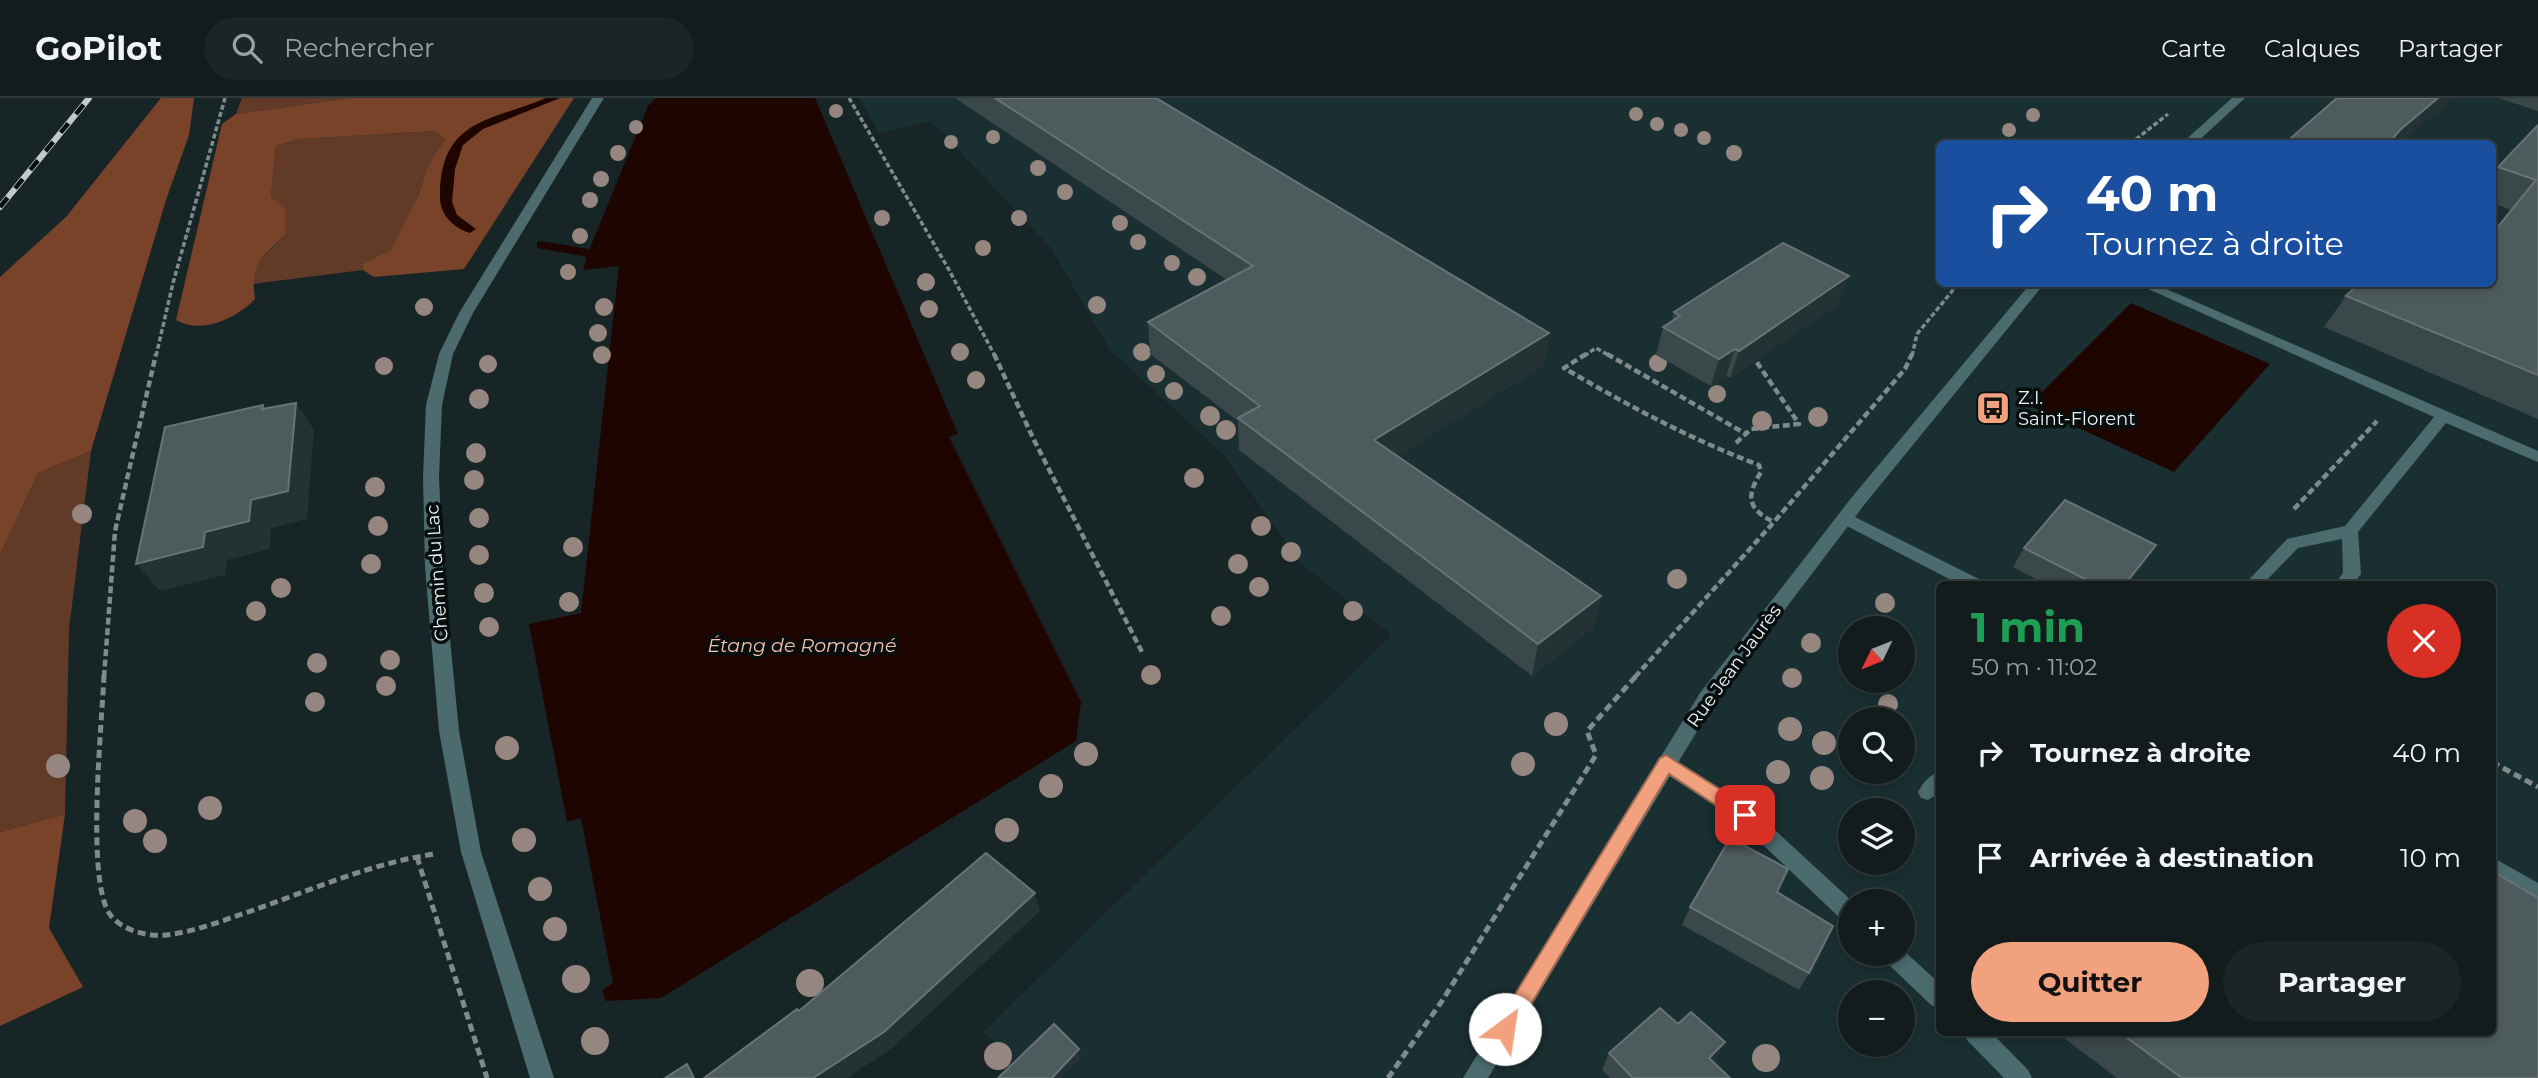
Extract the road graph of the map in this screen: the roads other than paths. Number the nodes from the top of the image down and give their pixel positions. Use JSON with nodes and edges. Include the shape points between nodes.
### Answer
{"nodes":[{"id":1,"x":598,"y":98,"type":"edge"},
{"id":2,"x":2239,"y":98,"type":"edge"},
{"id":3,"x":2192,"y":140,"type":"edge"},
{"id":4,"x":2035,"y":287,"type":"edge"},
{"id":5,"x":2151,"y":287,"type":"edge"},
{"id":6,"x":2444,"y":415,"type":"junction"},
{"id":7,"x":2538,"y":457,"type":"edge"},
{"id":8,"x":1845,"y":517,"type":"junction"},
{"id":9,"x":2350,"y":531,"type":"junction"},
{"id":10,"x":1967,"y":581,"type":"edge"},
{"id":11,"x":2256,"y":581,"type":"edge"},
{"id":12,"x":2346,"y":581,"type":"edge"},
{"id":13,"x":1666,"y":763,"type":"junction"},
{"id":14,"x":2496,"y":868,"type":"edge"},
{"id":15,"x":2538,"y":894,"type":"edge"},
{"id":16,"x":1838,"y":902,"type":"edge"},
{"id":17,"x":1906,"y":966,"type":"edge"},
{"id":18,"x":1936,"y":995,"type":"edge"},
{"id":19,"x":1979,"y":1036,"type":"edge"},
{"id":20,"x":1484,"y":1074,"type":"edge"},
{"id":21,"x":542,"y":1078,"type":"edge"},
{"id":22,"x":2021,"y":1078,"type":"edge"}],
"edges":[{"from":1,"to":21,"type":"street","name":"Chemin du Lac","via":[[466,313],[446,354],[434,405],[434,567],[450,731],[471,852]]},
{"from":2,"to":3,"type":"street"},
{"from":4,"to":8,"type":"street","name":"Rue Jean Jaurès"},
{"from":5,"to":6,"type":"street"},
{"from":6,"to":7,"type":"street"},
{"from":6,"to":9,"type":"street"},
{"from":8,"to":10,"type":"street"},
{"from":8,"to":13,"type":"street","name":"Rue Jean Jaurès","via":[[1707,698]]},
{"from":9,"to":11,"type":"street","via":[[2293,543]]},
{"from":9,"to":12,"type":"street","via":[[2352,574]]},
{"from":13,"to":16,"type":"street","via":[[1745,815]]},
{"from":13,"to":20,"type":"street","name":"Rue Jean Jaurès"},
{"from":14,"to":15,"type":"street"},
{"from":17,"to":18,"type":"street"},
{"from":19,"to":22,"type":"street"}]}
